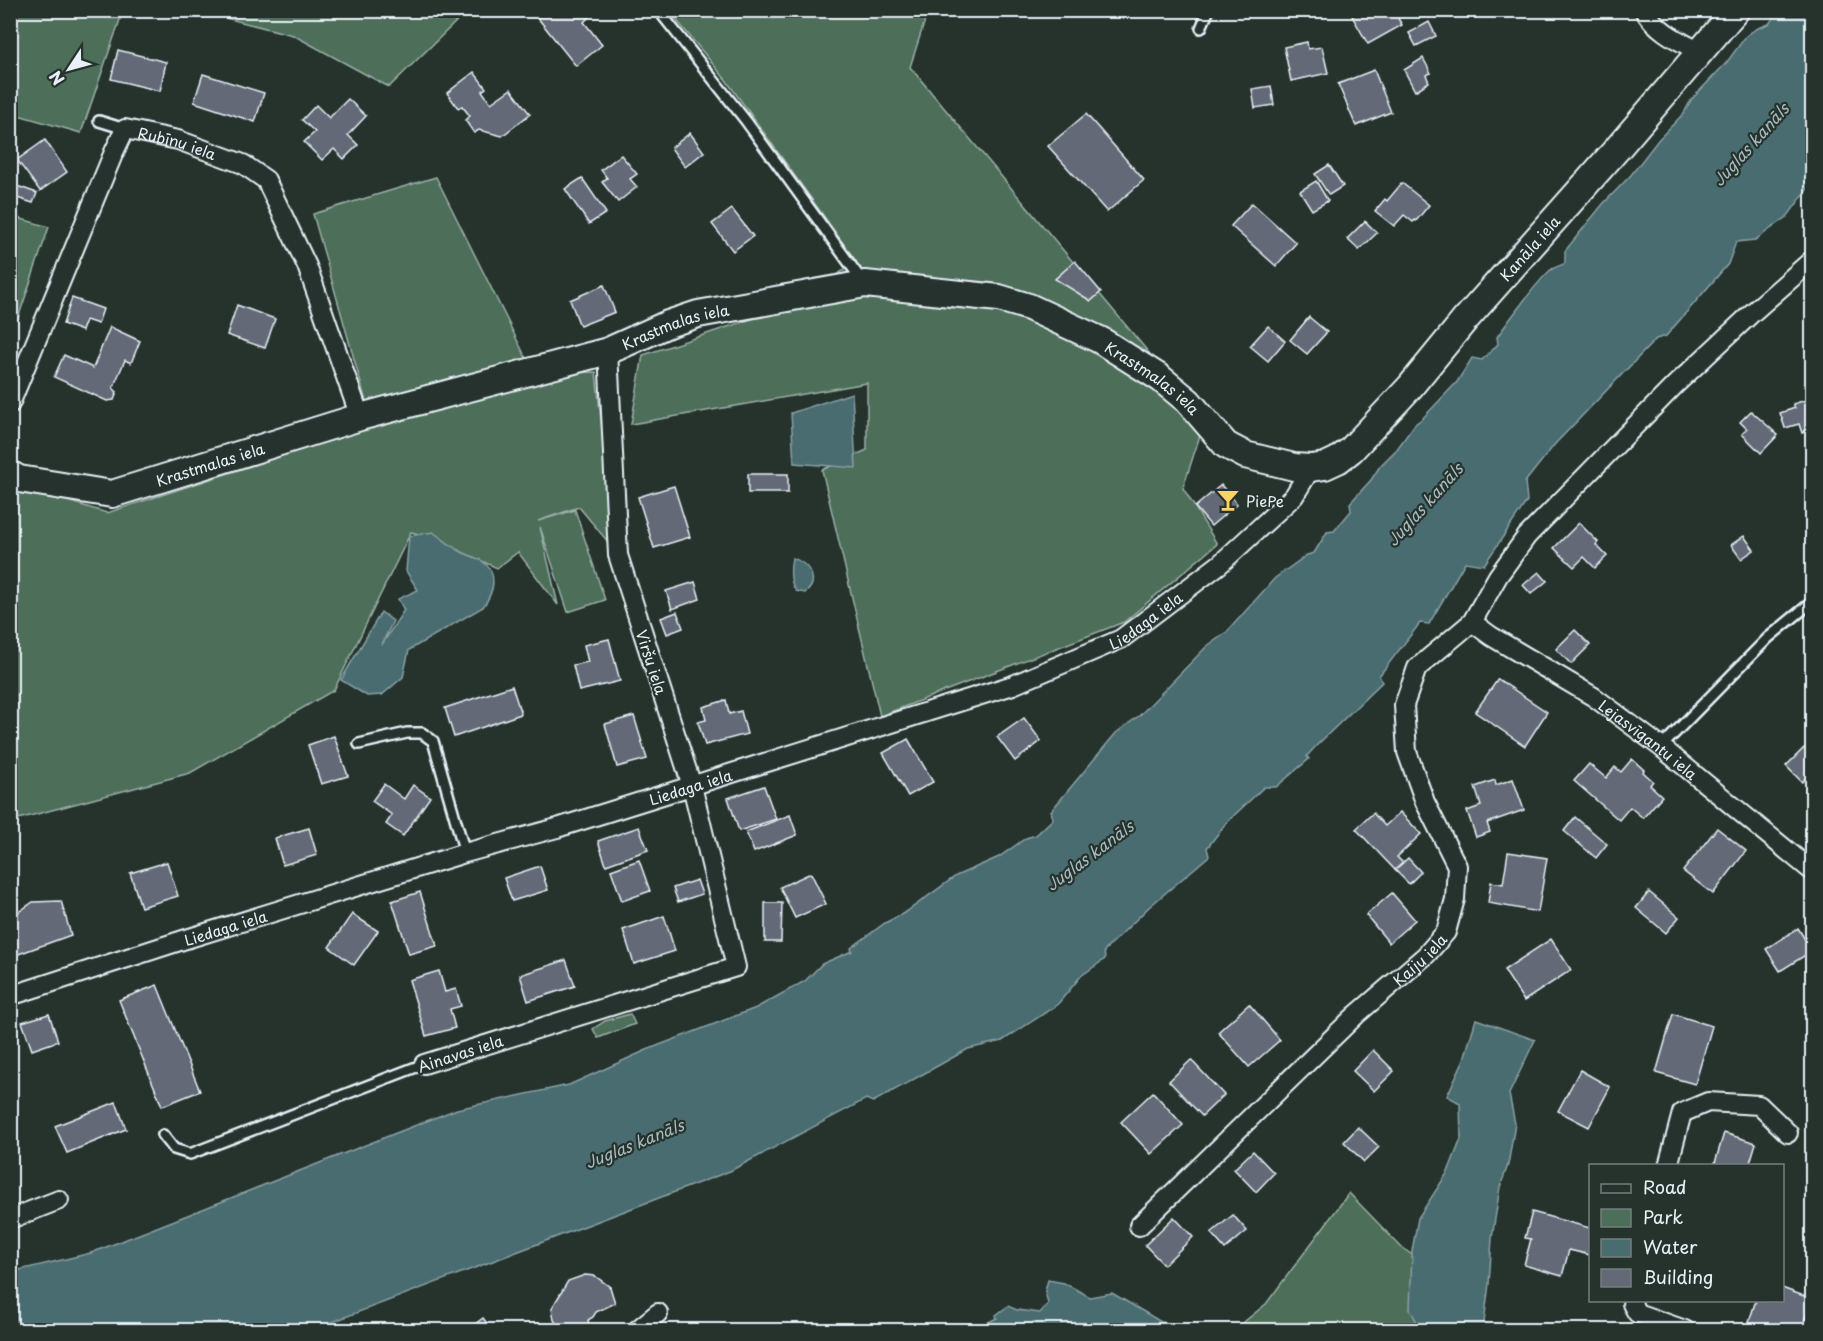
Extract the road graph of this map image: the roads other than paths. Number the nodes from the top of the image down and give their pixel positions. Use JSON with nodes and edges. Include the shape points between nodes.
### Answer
{"nodes":[{"id":1,"x":1209,"y":10,"type":"edge"},
{"id":2,"x":1644,"y":10,"type":"edge"},
{"id":3,"x":1736,"y":10,"type":"edge"},
{"id":4,"x":663,"y":16,"type":"dead end"},
{"id":5,"x":1201,"y":28,"type":"dead end"},
{"id":6,"x":1700,"y":52,"type":"junction"},
{"id":7,"x":99,"y":121,"type":"dead end"},
{"id":8,"x":125,"y":129,"type":"junction"},
{"id":9,"x":1812,"y":260,"type":"edge"},
{"id":10,"x":865,"y":284,"type":"junction"},
{"id":11,"x":608,"y":351,"type":"junction"},
{"id":12,"x":10,"y":404,"type":"edge"},
{"id":13,"x":360,"y":417,"type":"junction"},
{"id":14,"x":1311,"y":468,"type":"junction"},
{"id":15,"x":13,"y":482,"type":"edge"},
{"id":16,"x":1812,"y":602,"type":"edge"},
{"id":17,"x":1472,"y":622,"type":"junction"},
{"id":18,"x":359,"y":744,"type":"dead end"},
{"id":19,"x":1661,"y":747,"type":"junction"},
{"id":20,"x":692,"y":786,"type":"junction"},
{"id":21,"x":465,"y":853,"type":"junction"},
{"id":22,"x":1812,"y":871,"type":"edge"},
{"id":23,"x":736,"y":967,"type":"joint"},
{"id":24,"x":10,"y":996,"type":"edge"},
{"id":25,"x":424,"y":1064,"type":"joint"},
{"id":26,"x":1788,"y":1133,"type":"dead end"},
{"id":27,"x":163,"y":1135,"type":"dead end"},
{"id":28,"x":1669,"y":1164,"type":"edge"},
{"id":29,"x":59,"y":1200,"type":"dead end"},
{"id":30,"x":10,"y":1219,"type":"edge"},
{"id":31,"x":1139,"y":1226,"type":"dead end"},
{"id":32,"x":1632,"y":1302,"type":"edge"},
{"id":33,"x":658,"y":1313,"type":"dead end"},
{"id":34,"x":637,"y":1330,"type":"edge"},
{"id":35,"x":1685,"y":1330,"type":"edge"}],
"edges":[{"from":1,"to":5,"type":"lane"},
{"from":2,"to":6,"type":"street","via":[[1652,23]]},
{"from":3,"to":6,"type":"street","name":"Kanāla iela"},
{"from":4,"to":10,"type":"lane","via":[[746,121]]},
{"from":6,"to":14,"type":"street","name":"Kanāla iela","via":[[1377,424],[1338,460]]},
{"from":7,"to":8,"type":"lane"},
{"from":8,"to":12,"type":"street","name":"Rubīnu iela"},
{"from":8,"to":13,"type":"street","name":"Rubīnu iela","via":[[178,140],[243,164],[266,180],[307,266]]},
{"from":9,"to":17,"type":"street","via":[[1675,385],[1527,536]]},
{"from":10,"to":11,"type":"street","name":"Krastmalas iela","via":[[698,314]]},
{"from":10,"to":14,"type":"street","name":"Krastmalas iela","via":[[999,298],[1029,307],[1100,340],[1160,378],[1188,401],[1226,445],[1245,455]]},
{"from":11,"to":13,"type":"street","name":"Krastmalas iela"},
{"from":11,"to":20,"type":"street","name":"Viršu iela","via":[[618,555]]},
{"from":13,"to":15,"type":"street","name":"Krastmalas iela","via":[[112,494]]},
{"from":14,"to":20,"type":"street","name":"Liedaga iela","via":[[1294,496],[1220,564],[1121,639],[1013,685]]},
{"from":16,"to":19,"type":"lane","via":[[1768,638]]},
{"from":17,"to":19,"type":"street","name":"Lejasvīgantu iela","via":[[1594,697]]},
{"from":17,"to":31,"type":"street","name":"Kaiju iela","via":[[1417,668],[1404,705],[1407,752],[1425,802],[1457,866],[1455,899],[1446,932]]},
{"from":18,"to":21,"type":"lane","via":[[406,733],[422,733],[433,741]]},
{"from":19,"to":22,"type":"street","name":"Lejasvīgantu iela"},
{"from":20,"to":21,"type":"street","name":"Liedaga iela"},
{"from":20,"to":23,"type":"street","name":"Viršu iela"},
{"from":21,"to":24,"type":"street","name":"Liedaga iela"},
{"from":23,"to":25,"type":"street","name":"Ainavas iela"},
{"from":25,"to":27,"type":"lane","name":"Ainavas iela","via":[[190,1154],[174,1149]]},
{"from":26,"to":28,"type":"street","via":[[1759,1105],[1708,1102],[1682,1113]]},
{"from":29,"to":30,"type":"street"},
{"from":32,"to":35,"type":"street","via":[[1636,1313]]},
{"from":33,"to":34,"type":"street"}]}
